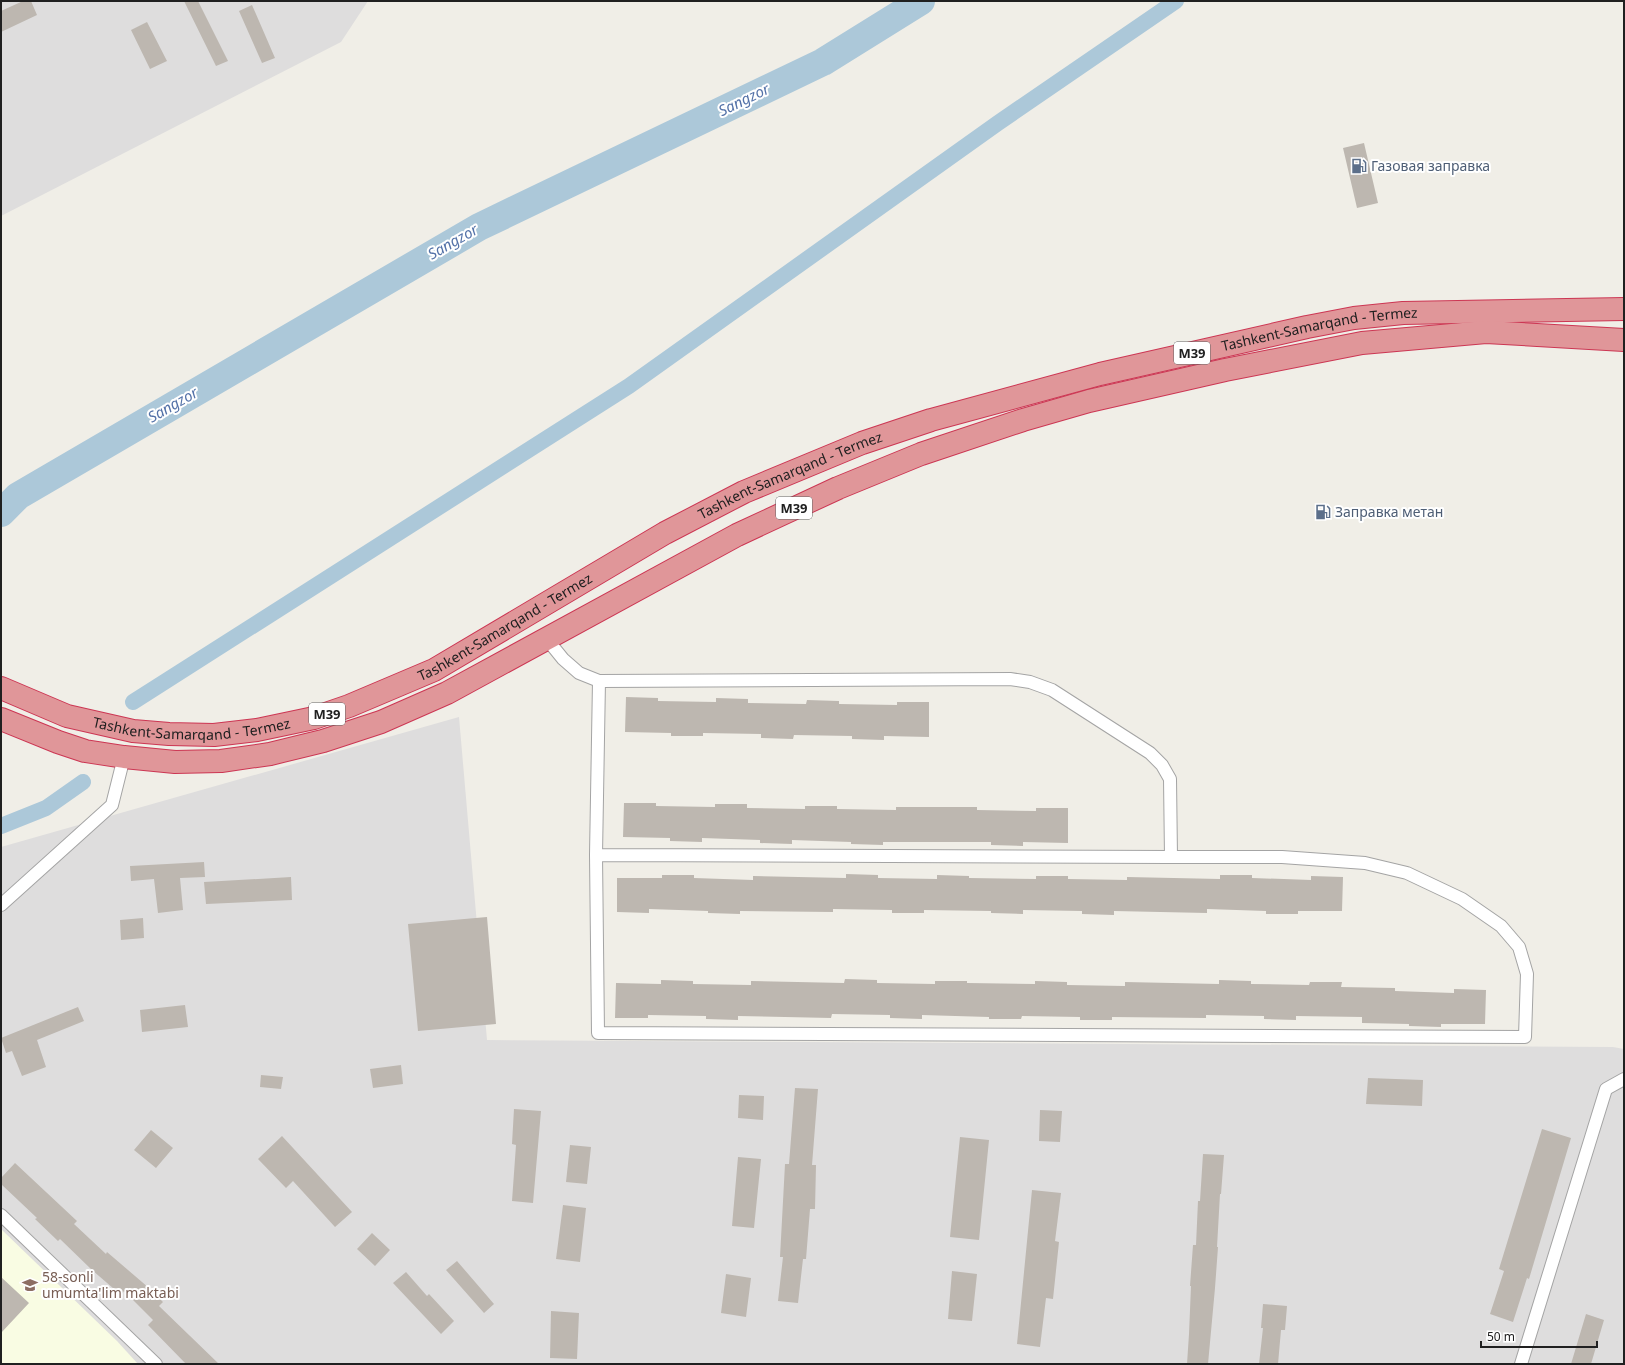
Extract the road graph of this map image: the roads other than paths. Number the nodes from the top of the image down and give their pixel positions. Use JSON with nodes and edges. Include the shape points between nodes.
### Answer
{"nodes":[{"id":1,"x":1624,"y":309,"type":"edge"},
{"id":2,"x":1624,"y":340,"type":"edge"},
{"id":3,"x":665,"y":533,"type":"junction"},
{"id":4,"x":684,"y":563,"type":"junction"},
{"id":5,"x":546,"y":638,"type":"junction"},
{"id":6,"x":599,"y":681,"type":"junction"},
{"id":7,"x":1,"y":688,"type":"edge"},
{"id":8,"x":1,"y":719,"type":"edge"},
{"id":9,"x":124,"y":757,"type":"junction"},
{"id":10,"x":596,"y":855,"type":"junction"},
{"id":11,"x":1171,"y":857,"type":"junction"},
{"id":12,"x":1,"y":905,"type":"edge"},
{"id":13,"x":1624,"y":1079,"type":"edge"},
{"id":14,"x":1,"y":1215,"type":"edge"},
{"id":15,"x":156,"y":1364,"type":"edge"},
{"id":16,"x":1521,"y":1364,"type":"edge"}],
"edges":[{"from":1,"to":3,"type":"highway","name":"Tashkent-Samarqand - Termez","number":"M39","via":[[1403,313],[1354,318],[1100,374],[938,418],[862,442],[744,492]]},
{"from":2,"to":4,"type":"highway","name":"Tashkent-Samarqand - Termez","number":"M39","via":[[1486,332],[1362,343],[1225,370],[1104,398],[1023,420],[921,454],[838,488],[736,535]]},
{"from":3,"to":4,"type":"highway","via":[[662,542],[664,555]]},
{"from":3,"to":7,"type":"highway","name":"Tashkent-Samarqand - Termez","number":"M39","via":[[434,670],[314,718],[257,730],[214,735],[133,731],[67,716]]},
{"from":4,"to":5,"type":"highway","name":"Tashkent-Samarqand - Termez","number":"M39"},
{"from":5,"to":6,"type":"street","via":[[579,673]]},
{"from":5,"to":9,"type":"highway","name":"Tashkent-Samarqand - Termez","number":"M39","via":[[447,693],[382,722],[323,741],[270,754],[221,761],[175,762]]},
{"from":6,"to":10,"type":"street"},
{"from":6,"to":11,"type":"street","via":[[1010,679],[1030,682],[1052,690],[1150,753],[1162,765],[1170,779]]},
{"from":8,"to":9,"type":"highway","name":"Tashkent-Samarqand - Termez","number":"M39","via":[[85,751]]},
{"from":9,"to":12,"type":"street","via":[[112,805]]},
{"from":10,"to":11,"type":"street"},
{"from":10,"to":11,"type":"street","via":[[598,1033],[1525,1038],[1527,974],[1519,947],[1501,926],[1462,898],[1407,873],[1365,863],[1282,857]]},
{"from":13,"to":16,"type":"street","via":[[1606,1089]]},
{"from":14,"to":15,"type":"street"}]}
